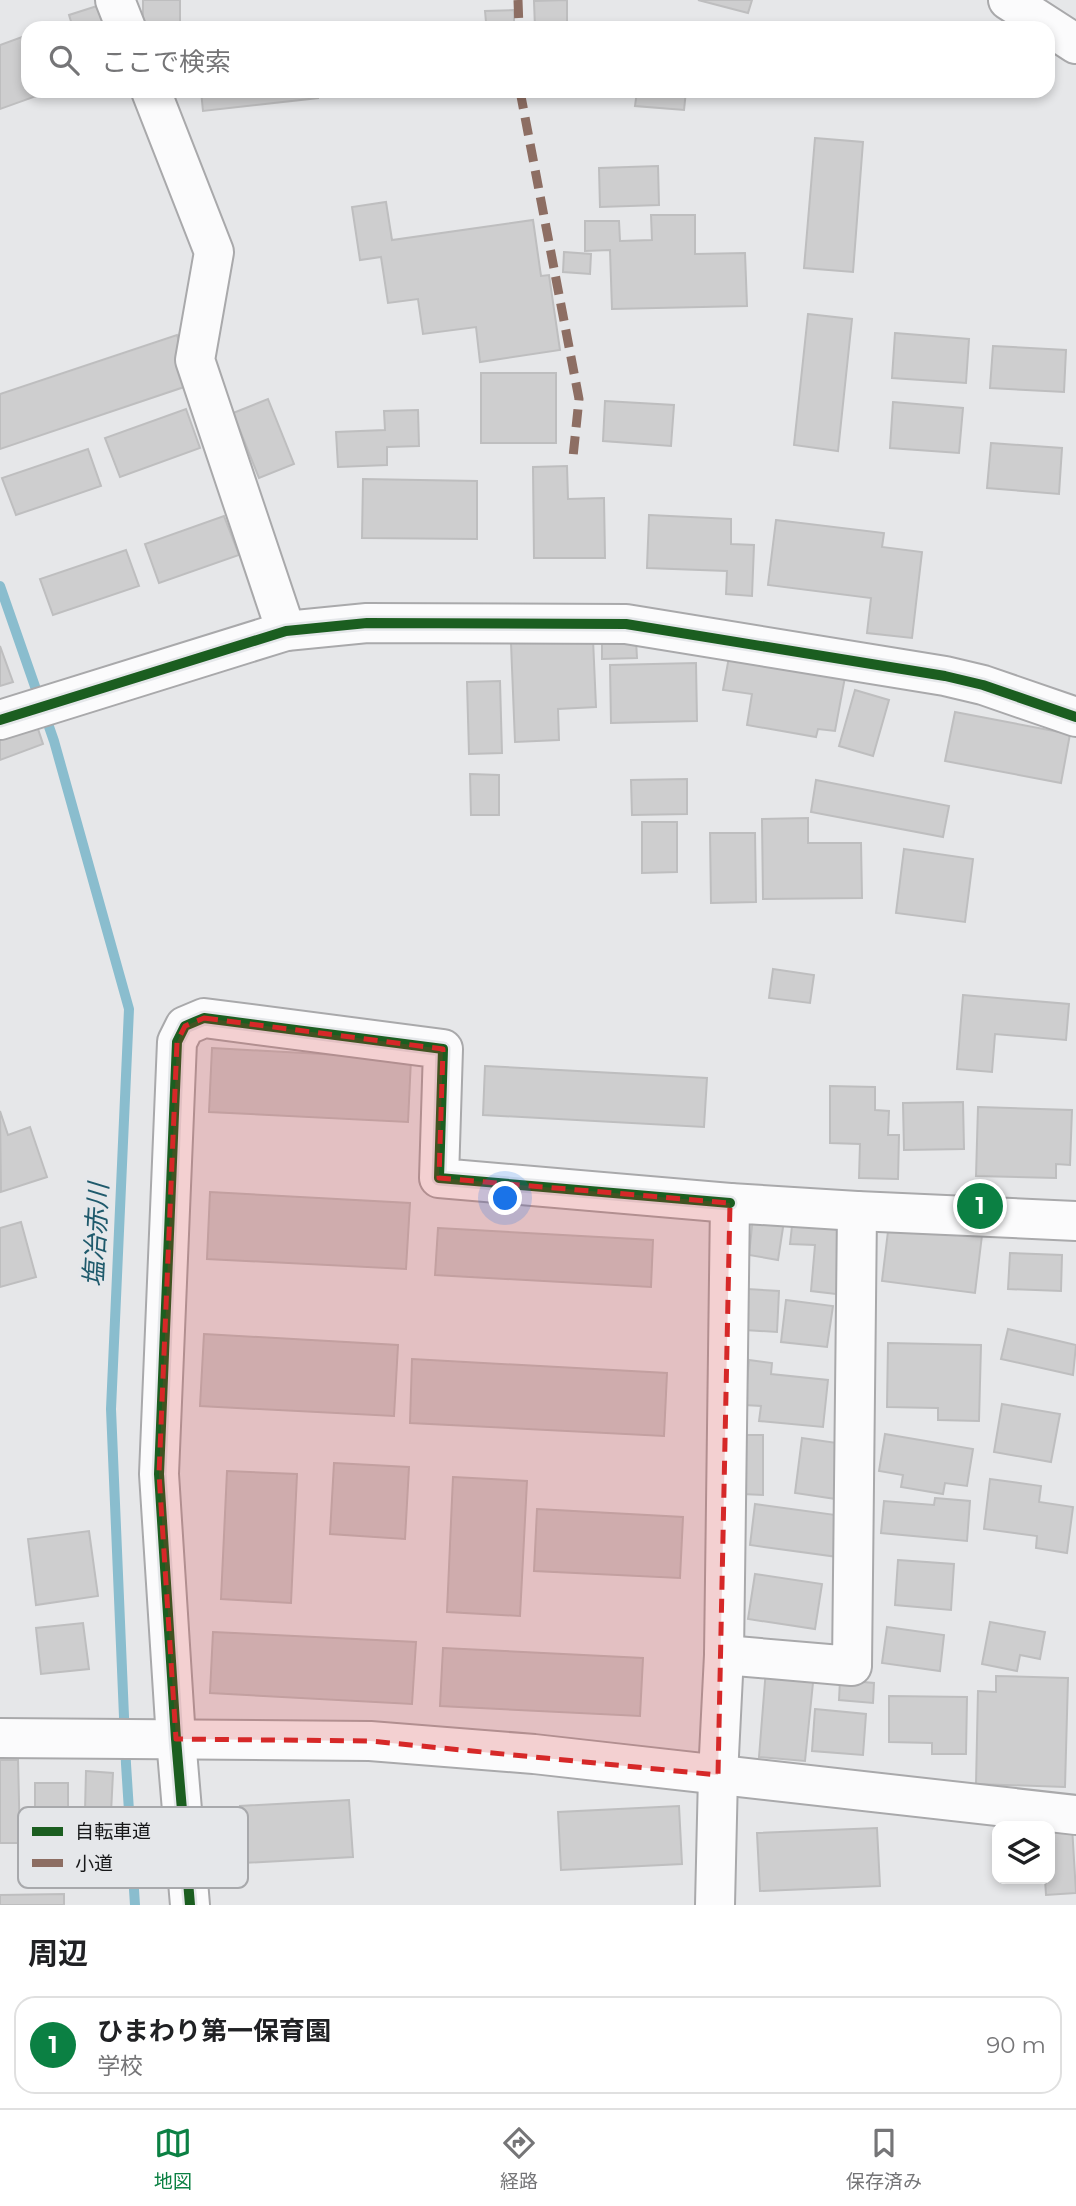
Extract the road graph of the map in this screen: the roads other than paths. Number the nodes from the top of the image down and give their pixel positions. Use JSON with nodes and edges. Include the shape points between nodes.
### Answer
{"nodes":[{"id":1,"x":115,"y":0,"type":"edge"},
{"id":2,"x":1008,"y":0,"type":"edge"},
{"id":3,"x":123,"y":21,"type":"edge"},
{"id":4,"x":1040,"y":21,"type":"edge"},
{"id":5,"x":1055,"y":30,"type":"edge"},
{"id":6,"x":1076,"y":44,"type":"edge"},
{"id":7,"x":154,"y":98,"type":"edge"},
{"id":8,"x":286,"y":631,"type":"junction"},
{"id":9,"x":1076,"y":717,"type":"edge"},
{"id":10,"x":0,"y":720,"type":"edge"},
{"id":11,"x":730,"y":1203,"type":"junction"},
{"id":12,"x":857,"y":1211,"type":"junction"},
{"id":13,"x":1076,"y":1221,"type":"edge"},
{"id":14,"x":724,"y":1655,"type":"junction"},
{"id":15,"x":0,"y":1738,"type":"edge"},
{"id":16,"x":176,"y":1739,"type":"junction"},
{"id":17,"x":718,"y":1775,"type":"junction"},
{"id":18,"x":182,"y":1807,"type":"edge"},
{"id":19,"x":1076,"y":1815,"type":"edge"},
{"id":20,"x":715,"y":1905,"type":"edge"}],
"edges":[{"from":1,"to":3,"type":"street"},
{"from":2,"to":4,"type":"street"},
{"from":5,"to":6,"type":"street"},
{"from":7,"to":8,"type":"street","via":[[214,252],[195,360]]},
{"from":8,"to":9,"type":"street","via":[[367,623],[626,624],[945,676]]},
{"from":8,"to":10,"type":"street"},
{"from":11,"to":12,"type":"street"},
{"from":11,"to":14,"type":"street"},
{"from":11,"to":16,"type":"street","via":[[439,1178],[443,1049],[204,1018],[185,1026],[177,1041],[159,1474]]},
{"from":12,"to":13,"type":"street"},
{"from":12,"to":14,"type":"street","via":[[852,1666]]},
{"from":14,"to":17,"type":"street"},
{"from":15,"to":16,"type":"street"},
{"from":16,"to":17,"type":"street","via":[[370,1741]]},
{"from":16,"to":18,"type":"street"},
{"from":17,"to":19,"type":"street"},
{"from":17,"to":20,"type":"street"}]}
